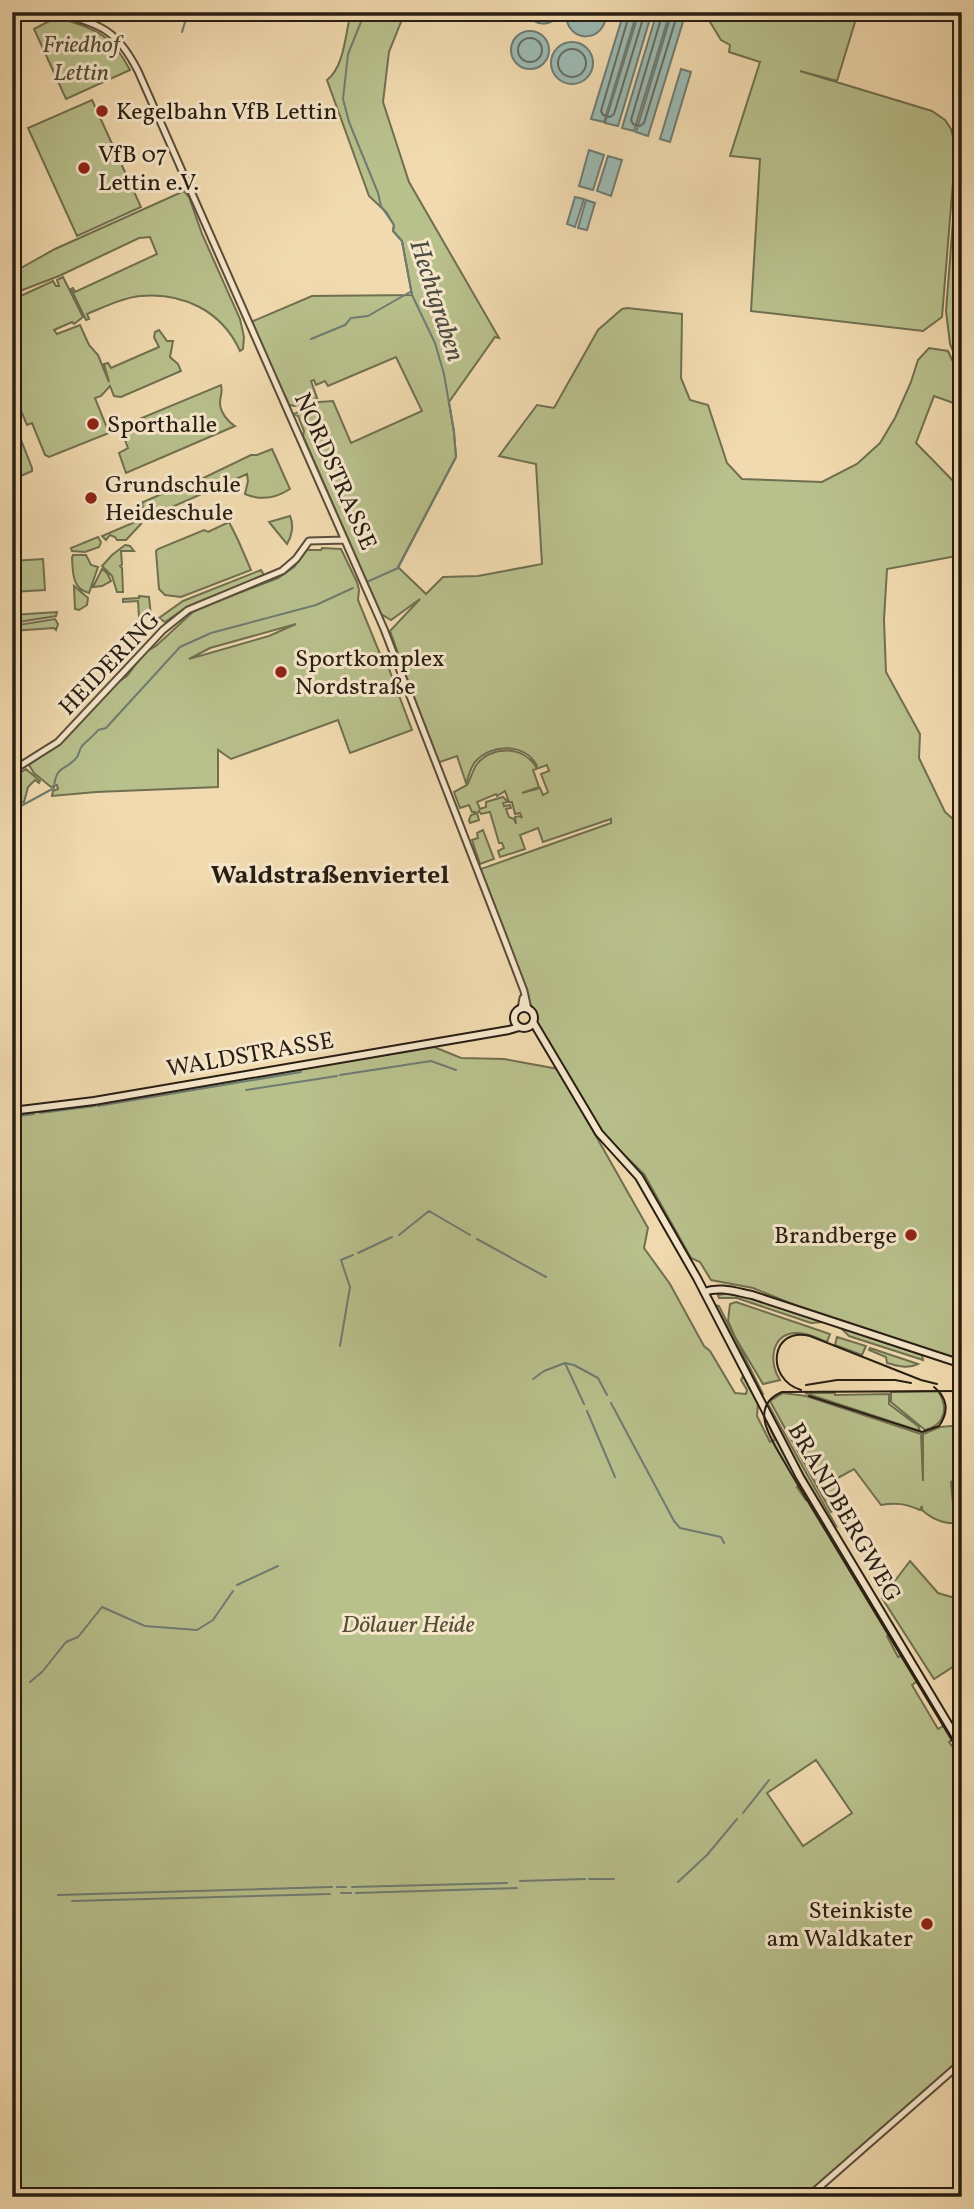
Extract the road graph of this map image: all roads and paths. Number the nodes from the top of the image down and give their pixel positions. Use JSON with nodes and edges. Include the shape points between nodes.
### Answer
{"nodes":[{"id":1,"x":58,"y":12,"type":"edge"},
{"id":2,"x":345,"y":540,"type":"junction"},
{"id":3,"x":12,"y":771,"type":"edge"},
{"id":4,"x":524,"y":1009,"type":"junction"},
{"id":5,"x":516,"y":1024,"type":"junction"},
{"id":6,"x":530,"y":1024,"type":"junction"},
{"id":7,"x":12,"y":1111,"type":"edge"},
{"id":8,"x":704,"y":1292,"type":"junction"},
{"id":9,"x":962,"y":1364,"type":"edge"},
{"id":10,"x":962,"y":1747,"type":"edge"},
{"id":11,"x":962,"y":2062,"type":"edge"},
{"id":12,"x":808,"y":2197,"type":"edge"}],
"edges":[{"from":1,"to":2,"type":"street","name":"NORDSTRASSE","via":[[104,28],[127,49]]},
{"from":2,"to":3,"type":"street","name":"HEIDERING","via":[[309,541],[282,571],[182,613],[58,741]]},
{"from":2,"to":4,"type":"street","name":"NORDSTRASSE","via":[[524,991]]},
{"from":4,"to":5,"type":"main road","via":[[514,1015]]},
{"from":4,"to":6,"type":"main road","name":"NORDSTRASSE","via":[[533,1014]]},
{"from":5,"to":6,"type":"main road"},
{"from":5,"to":7,"type":"main road","name":"WALDSTRASSE","via":[[495,1032]]},
{"from":6,"to":8,"type":"main road","name":"NORDSTRASSE","via":[[599,1133],[639,1177]]},
{"from":8,"to":9,"type":"main road","via":[[723,1289],[752,1296]]},
{"from":8,"to":10,"type":"main road","name":"BRANDBERGWEG","via":[[813,1499]]},
{"from":11,"to":12,"type":"street"}]}
